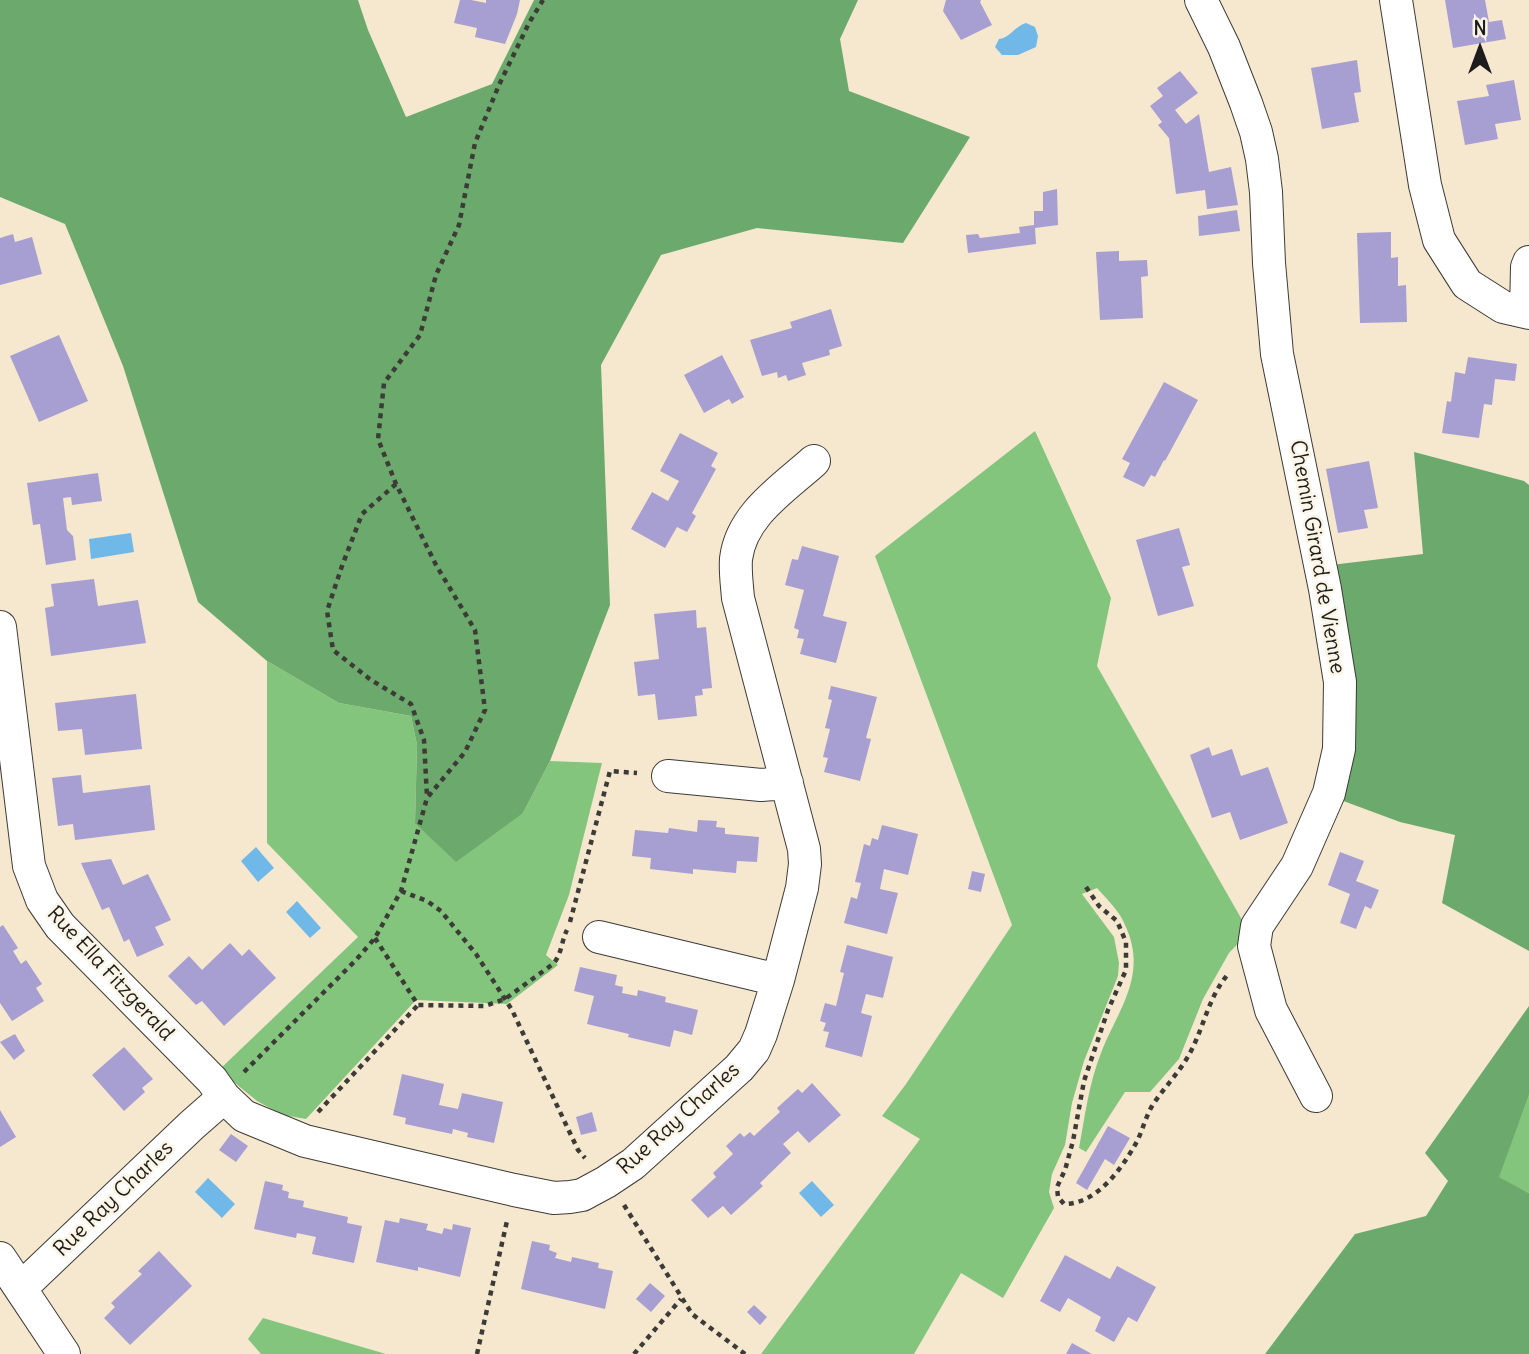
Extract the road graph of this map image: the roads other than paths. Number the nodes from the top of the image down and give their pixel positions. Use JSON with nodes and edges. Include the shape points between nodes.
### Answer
{"nodes":[{"id":1,"x":1200,"y":0,"type":"edge"},
{"id":2,"x":1396,"y":0,"type":"edge"},
{"id":3,"x":1529,"y":262,"type":"edge"},
{"id":4,"x":1527,"y":312,"type":"edge"},
{"id":5,"x":814,"y":461,"type":"dead end"},
{"id":6,"x":0,"y":627,"type":"edge"},
{"id":7,"x":668,"y":776,"type":"road end"},
{"id":8,"x":788,"y":783,"type":"junction"},
{"id":9,"x":599,"y":937,"type":"dead end"},
{"id":10,"x":778,"y":980,"type":"junction"},
{"id":11,"x":1316,"y":1096,"type":"dead end"},
{"id":12,"x":224,"y":1097,"type":"junction"},
{"id":13,"x":0,"y":1258,"type":"edge"},
{"id":14,"x":21,"y":1288,"type":"junction"},
{"id":15,"x":64,"y":1354,"type":"edge"}],
"edges":[{"from":1,"to":11,"type":"street","name":"Chemin Girard de Vienne","via":[[1242,92],[1262,159],[1277,354],[1340,682],[1339,749],[1329,793],[1297,866],[1257,926],[1254,946],[1271,1010]]},
{"from":2,"to":4,"type":"street","via":[[1425,185],[1439,240],[1467,284],[1503,307]]},
{"from":3,"to":4,"type":"street"},
{"from":5,"to":8,"type":"street","name":"Rue Ray Charles","via":[[761,508],[748,524],[736,556],[738,598]]},
{"from":6,"to":12,"type":"street","name":"Rue Ella Fitzgerald","via":[[29,866],[42,900],[60,926]]},
{"from":7,"to":8,"type":"street","via":[[761,785]]},
{"from":8,"to":10,"type":"street","name":"Rue Ray Charles","via":[[805,864]]},
{"from":9,"to":10,"type":"street"},
{"from":10,"to":12,"type":"street","name":"Rue Ray Charles","via":[[758,1042],[739,1068],[634,1164],[582,1195],[554,1198],[305,1141],[244,1116]]},
{"from":12,"to":14,"type":"street","name":"Rue Ray Charles"},
{"from":13,"to":14,"type":"street"},
{"from":14,"to":15,"type":"street"}]}
